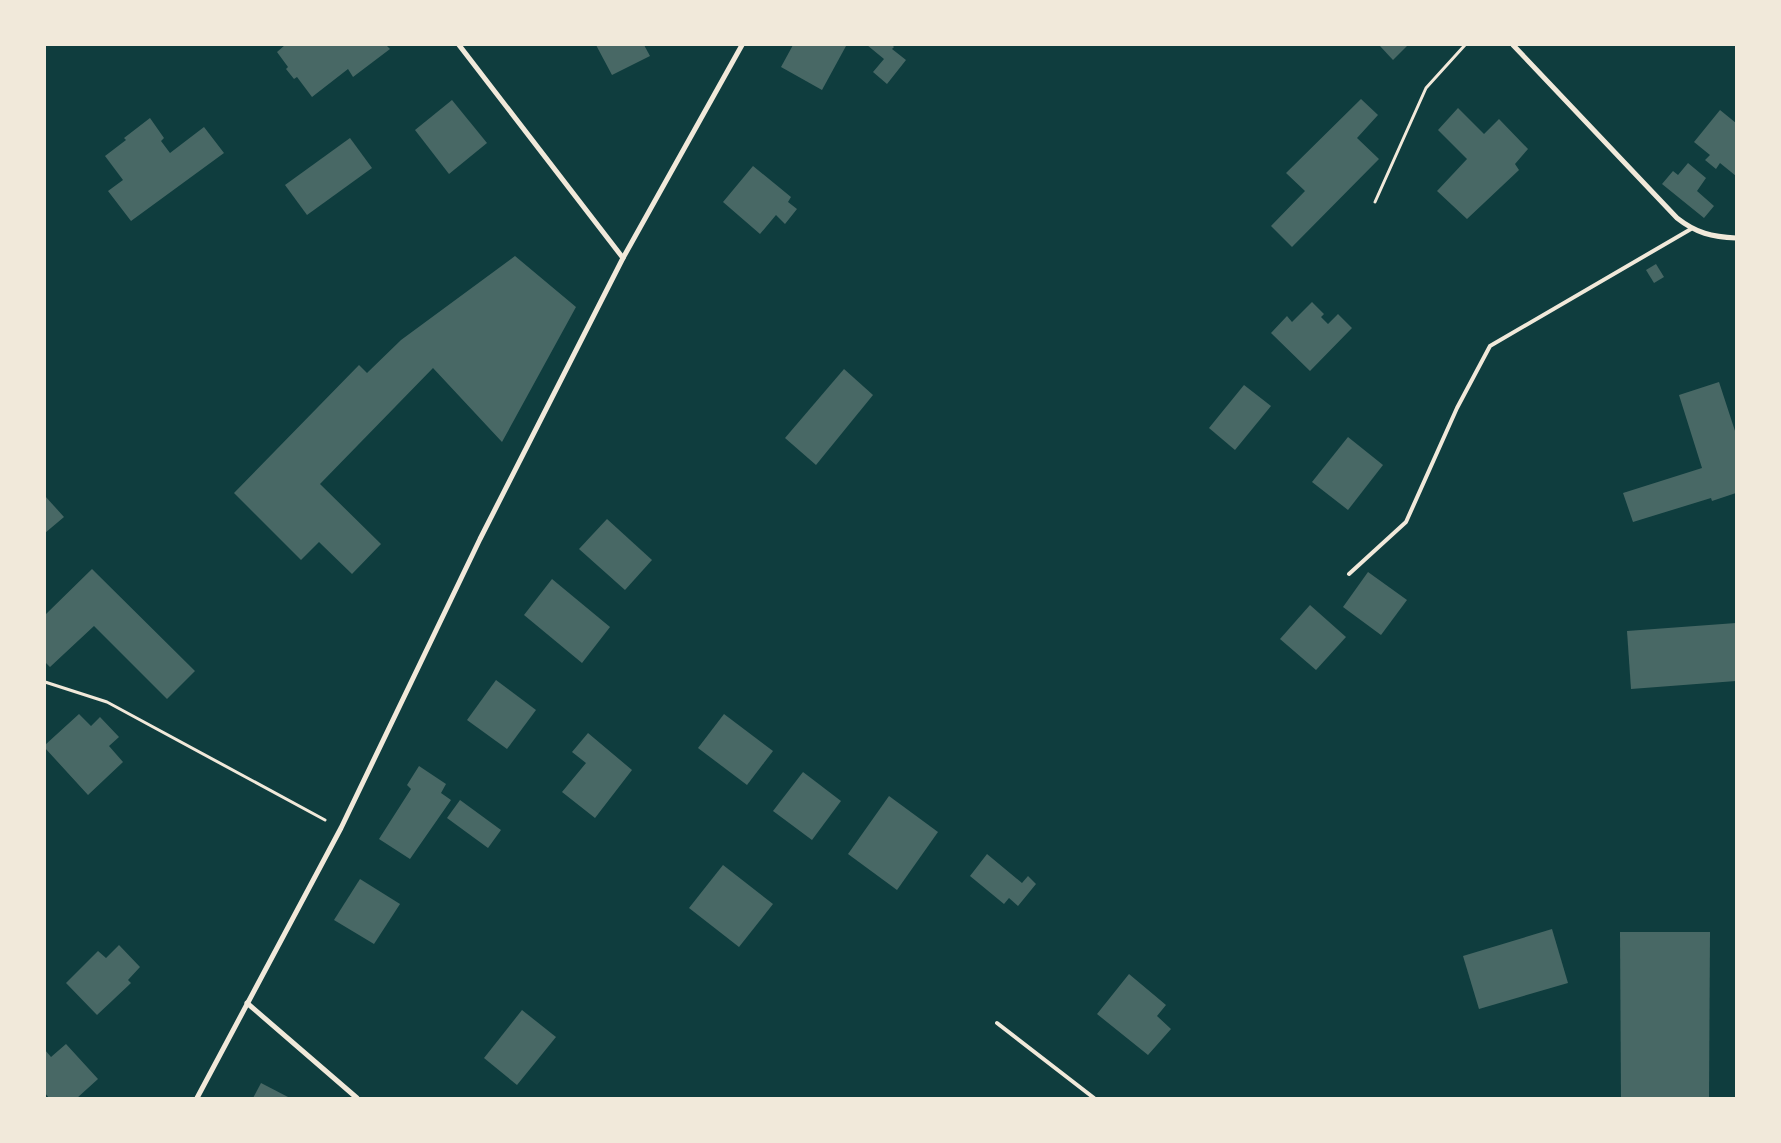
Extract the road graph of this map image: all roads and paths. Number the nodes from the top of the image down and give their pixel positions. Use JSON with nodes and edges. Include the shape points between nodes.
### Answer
{"nodes":[{"id":1,"x":459,"y":45,"type":"edge"},
{"id":2,"x":742,"y":45,"type":"edge"},
{"id":3,"x":1465,"y":45,"type":"edge"},
{"id":4,"x":1513,"y":45,"type":"edge"},
{"id":5,"x":1375,"y":202,"type":"dead end"},
{"id":6,"x":1692,"y":229,"type":"junction"},
{"id":7,"x":1736,"y":238,"type":"edge"},
{"id":8,"x":623,"y":258,"type":"junction"},
{"id":9,"x":1349,"y":574,"type":"dead end"},
{"id":10,"x":45,"y":682,"type":"edge"},
{"id":11,"x":341,"y":828,"type":"junction"},
{"id":12,"x":247,"y":1003,"type":"junction"},
{"id":13,"x":997,"y":1023,"type":"dead end"},
{"id":14,"x":197,"y":1098,"type":"edge"},
{"id":15,"x":357,"y":1098,"type":"edge"},
{"id":16,"x":1094,"y":1098,"type":"edge"}],
"edges":[{"from":1,"to":8,"type":"street"},
{"from":2,"to":8,"type":"street"},
{"from":3,"to":5,"type":"path","via":[[1426,88]]},
{"from":4,"to":6,"type":"street","via":[[1648,190]]},
{"from":6,"to":7,"type":"street","via":[[1713,237]]},
{"from":6,"to":9,"type":"lane","via":[[1490,346],[1457,408],[1406,522]]},
{"from":8,"to":11,"type":"street","via":[[480,539]]},
{"from":10,"to":11,"type":"path","via":[[107,702]]},
{"from":11,"to":12,"type":"street"},
{"from":12,"to":14,"type":"street"},
{"from":12,"to":15,"type":"street"},
{"from":13,"to":16,"type":"lane"}]}
